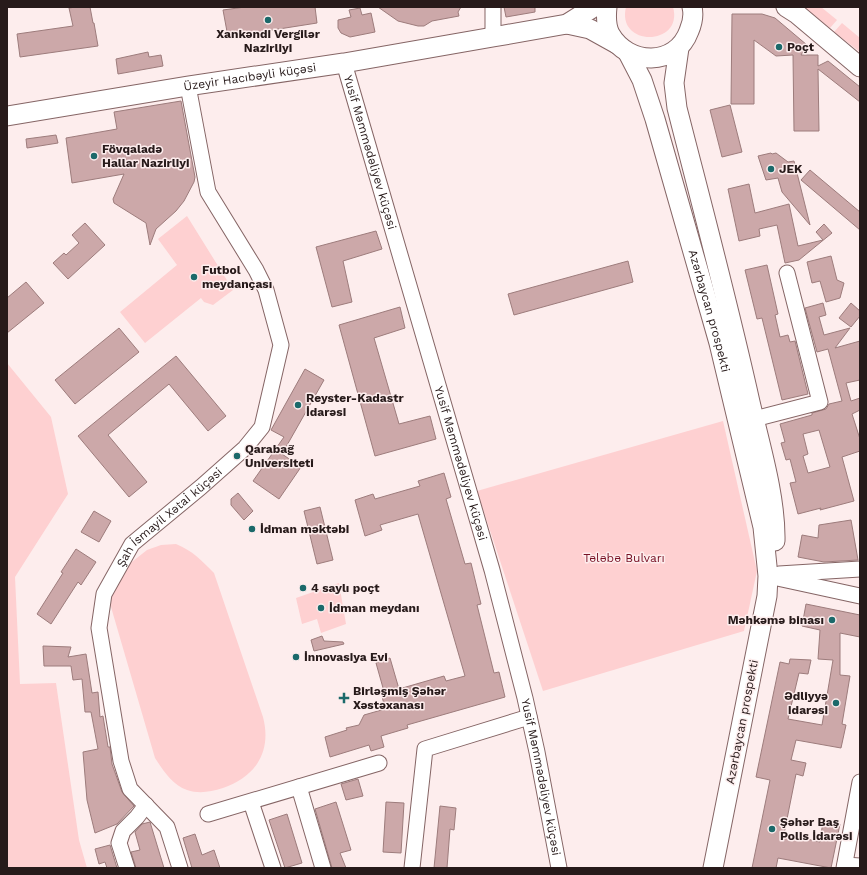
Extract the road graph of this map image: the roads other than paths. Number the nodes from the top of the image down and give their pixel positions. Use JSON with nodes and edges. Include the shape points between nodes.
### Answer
{"nodes":[{"id":1,"x":493,"y":7,"type":"edge"},
{"id":2,"x":594,"y":7,"type":"edge"},
{"id":3,"x":606,"y":7,"type":"edge"},
{"id":4,"x":786,"y":7,"type":"edge"},
{"id":5,"x":694,"y":8,"type":"edge"},
{"id":6,"x":566,"y":24,"type":"junction"},
{"id":7,"x":493,"y":38,"type":"junction"},
{"id":8,"x":678,"y":48,"type":"junction"},
{"id":9,"x":622,"y":49,"type":"junction"},
{"id":10,"x":344,"y":63,"type":"junction"},
{"id":11,"x":860,"y":67,"type":"edge"},
{"id":12,"x":188,"y":86,"type":"junction"},
{"id":13,"x":7,"y":116,"type":"edge"},
{"id":14,"x":787,"y":273,"type":"dead end"},
{"id":15,"x":732,"y":364,"type":"junction"},
{"id":16,"x":754,"y":419,"type":"junction"},
{"id":17,"x":860,"y":569,"type":"edge"},
{"id":18,"x":768,"y":576,"type":"junction"},
{"id":19,"x":860,"y":596,"type":"edge"},
{"id":20,"x":529,"y":717,"type":"junction"},
{"id":21,"x":379,"y":763,"type":"dead end"},
{"id":22,"x":860,"y":782,"type":"edge"},
{"id":23,"x":299,"y":787,"type":"junction"},
{"id":24,"x":250,"y":802,"type":"junction"},
{"id":25,"x":146,"y":805,"type":"junction"},
{"id":26,"x":208,"y":814,"type":"dead end"},
{"id":27,"x":844,"y":866,"type":"edge"},
{"id":28,"x":860,"y":866,"type":"edge"},
{"id":29,"x":127,"y":868,"type":"edge"},
{"id":30,"x":180,"y":868,"type":"edge"},
{"id":31,"x":273,"y":868,"type":"edge"},
{"id":32,"x":323,"y":868,"type":"edge"},
{"id":33,"x":412,"y":868,"type":"edge"},
{"id":34,"x":559,"y":868,"type":"edge"},
{"id":35,"x":713,"y":868,"type":"edge"}],
"edges":[{"from":1,"to":7,"type":"street"},
{"from":2,"to":6,"type":"main road"},
{"from":3,"to":9,"type":"main road","name":"Azərbaycan prospekti","via":[[610,33]]},
{"from":4,"to":11,"type":"main road"},
{"from":5,"to":8,"type":"main road","via":[[690,31]]},
{"from":6,"to":7,"type":"main road","name":"Üzeyir Hacıbəyli küçəsi"},
{"from":6,"to":9,"type":"main road","via":[[590,29]]},
{"from":7,"to":10,"type":"main road","name":"Üzeyir Hacıbəyli küçəsi"},
{"from":8,"to":9,"type":"main road","via":[[667,55],[654,58],[640,58]]},
{"from":8,"to":15,"type":"main road","name":"Azərbaycan prospekti","via":[[674,83],[677,108]]},
{"from":9,"to":15,"type":"main road","name":"Azərbaycan prospekti","via":[[642,80],[656,119],[719,343]]},
{"from":10,"to":12,"type":"main road","name":"Üzeyir Hacıbəyli küçəsi"},
{"from":10,"to":20,"type":"street","name":"Yusif Məmmədəliyev küçəsi","via":[[488,556]]},
{"from":12,"to":13,"type":"main road","name":"Üzeyir Hacıbəyli küçəsi"},
{"from":12,"to":25,"type":"street","name":"Şah İsmayil Xətaİ küçəsi","via":[[208,192],[266,290],[281,345],[262,427],[245,448],[132,544],[104,594],[99,628],[121,761],[130,788]]},
{"from":14,"to":16,"type":"street","via":[[820,402]]},
{"from":15,"to":16,"type":"main road","name":"Azərbaycan prospekti"},
{"from":15,"to":18,"type":"main road","name":"Azərbaycan prospekti","via":[[762,527]]},
{"from":16,"to":18,"type":"main road","name":"Azərbaycan prospekti","via":[[768,479],[775,528],[775,552]]},
{"from":17,"to":18,"type":"street"},
{"from":18,"to":19,"type":"street"},
{"from":18,"to":35,"type":"main road","name":"Azərbaycan prospekti","via":[[767,596]]},
{"from":20,"to":33,"type":"street","via":[[425,749]]},
{"from":20,"to":34,"type":"street","name":"Yusif Məmmədəliyev küçəsi"},
{"from":21,"to":23,"type":"street"},
{"from":22,"to":27,"type":"street"},
{"from":23,"to":24,"type":"street"},
{"from":23,"to":32,"type":"street"},
{"from":24,"to":26,"type":"street"},
{"from":24,"to":31,"type":"street"},
{"from":25,"to":29,"type":"street","via":[[123,831],[119,843]]},
{"from":25,"to":30,"type":"street","name":"Şah İsmayil Xətaİ küçəsi","via":[[167,827]]},
{"from":27,"to":28,"type":"street"}]}
